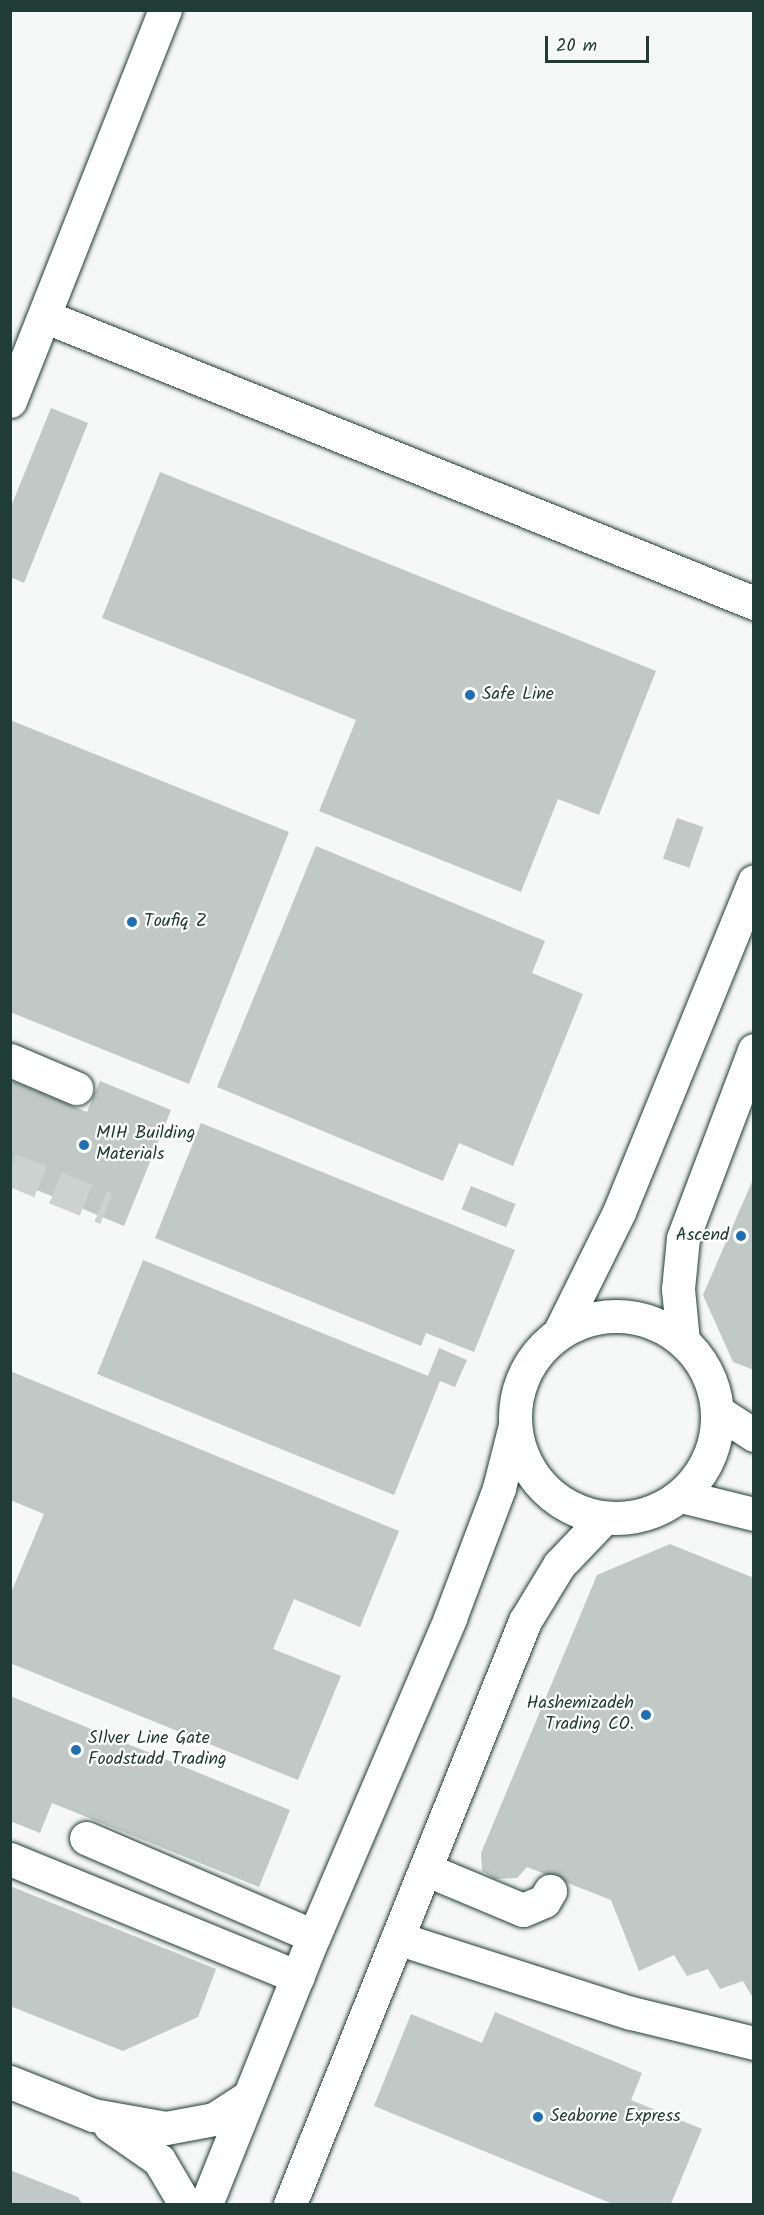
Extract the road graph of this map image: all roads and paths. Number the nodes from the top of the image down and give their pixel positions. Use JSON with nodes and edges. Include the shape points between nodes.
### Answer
{"nodes":[{"id":1,"x":165,"y":10,"type":"edge"},
{"id":2,"x":44,"y":316,"type":"junction"},
{"id":3,"x":10,"y":401,"type":"edge"},
{"id":4,"x":741,"y":598,"type":"edge"},
{"id":5,"x":753,"y":618,"type":"edge"},
{"id":6,"x":753,"y":882,"type":"edge"},
{"id":7,"x":753,"y":1050,"type":"edge"},
{"id":8,"x":10,"y":1060,"type":"edge"},
{"id":9,"x":76,"y":1088,"type":"dead end"},
{"id":10,"x":559,"y":1333,"type":"junction"},
{"id":11,"x":683,"y":1341,"type":"junction"},
{"id":12,"x":717,"y":1411,"type":"junction"},
{"id":13,"x":515,"y":1425,"type":"junction"},
{"id":14,"x":753,"y":1435,"type":"edge"},
{"id":15,"x":681,"y":1496,"type":"junction"},
{"id":16,"x":753,"y":1514,"type":"edge"},
{"id":17,"x":603,"y":1519,"type":"junction"},
{"id":18,"x":86,"y":1838,"type":"dead end"},
{"id":19,"x":10,"y":1859,"type":"edge"},
{"id":20,"x":425,"y":1869,"type":"junction"},
{"id":21,"x":550,"y":1891,"type":"dead end"},
{"id":22,"x":314,"y":1936,"type":"junction"},
{"id":23,"x":397,"y":1938,"type":"junction"},
{"id":24,"x":298,"y":1977,"type":"junction"},
{"id":25,"x":753,"y":2043,"type":"edge"},
{"id":26,"x":10,"y":2082,"type":"edge"},
{"id":27,"x":248,"y":2097,"type":"junction"},
{"id":28,"x":93,"y":2115,"type":"junction"},
{"id":29,"x":184,"y":2205,"type":"edge"},
{"id":30,"x":206,"y":2205,"type":"edge"},
{"id":31,"x":290,"y":2205,"type":"edge"}],
"edges":[{"from":1,"to":2,"type":"street"},
{"from":2,"to":3,"type":"street"},
{"from":2,"to":4,"type":"street"},
{"from":4,"to":5,"type":"street"},
{"from":6,"to":10,"type":"street","via":[[620,1212]]},
{"from":7,"to":11,"type":"street","via":[[683,1238],[678,1289]]},
{"from":8,"to":9,"type":"street"},
{"from":10,"to":11,"type":"street","via":[[583,1321],[618,1316],[661,1326]]},
{"from":10,"to":13,"type":"street","via":[[539,1351],[525,1373],[516,1399]]},
{"from":11,"to":12,"type":"street","via":[[700,1361],[712,1385]]},
{"from":12,"to":14,"type":"street"},
{"from":12,"to":15,"type":"street","via":[[709,1458]]},
{"from":13,"to":17,"type":"street","via":[[521,1452],[533,1477],[553,1497],[576,1511]]},
{"from":13,"to":22,"type":"street","via":[[499,1488],[450,1618]]},
{"from":15,"to":16,"type":"street"},
{"from":15,"to":17,"type":"street","via":[[631,1519]]},
{"from":17,"to":20,"type":"street","via":[[559,1565],[525,1621]]},
{"from":18,"to":22,"type":"street"},
{"from":19,"to":24,"type":"street"},
{"from":20,"to":21,"type":"street","via":[[523,1910],[544,1901]]},
{"from":20,"to":23,"type":"street"},
{"from":22,"to":24,"type":"street"},
{"from":23,"to":25,"type":"street","via":[[631,2013]]},
{"from":23,"to":31,"type":"street"},
{"from":24,"to":27,"type":"street"},
{"from":26,"to":28,"type":"street"},
{"from":27,"to":28,"type":"street","via":[[214,2119],[182,2128],[150,2127]]},
{"from":27,"to":30,"type":"street"},
{"from":28,"to":29,"type":"street","via":[[159,2160]]}]}
